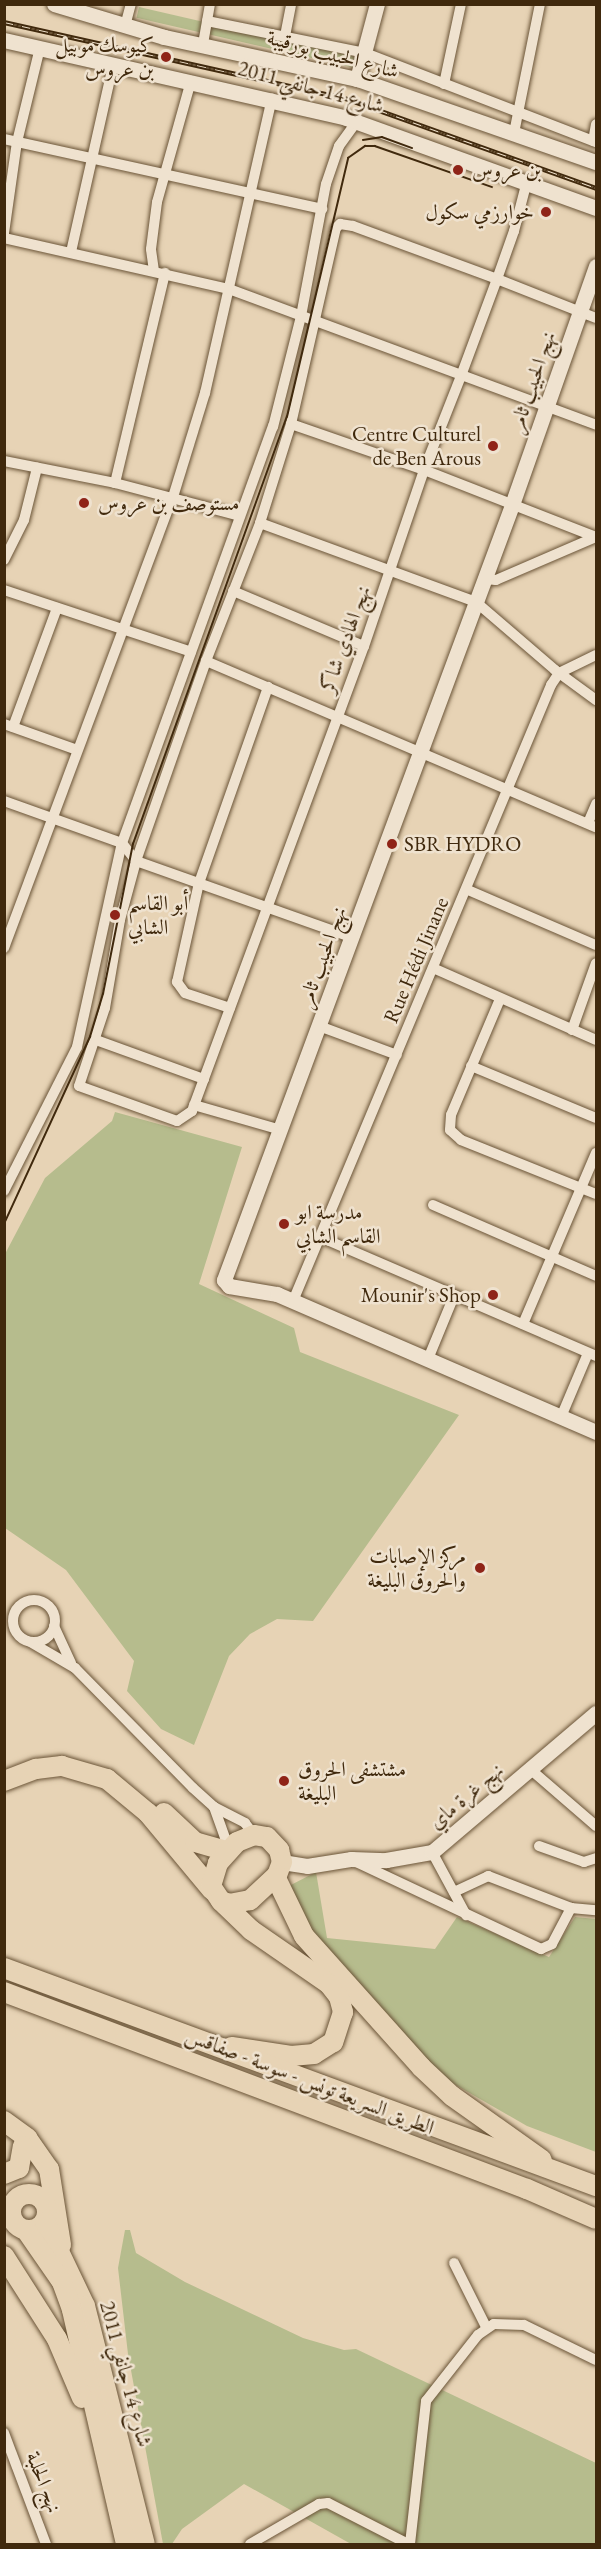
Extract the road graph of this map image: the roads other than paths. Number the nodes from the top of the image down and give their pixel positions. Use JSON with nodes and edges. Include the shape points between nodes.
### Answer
{"nodes":[{"id":1,"x":54,"y":4,"type":"edge"},
{"id":2,"x":131,"y":4,"type":"edge"},
{"id":3,"x":210,"y":4,"type":"edge"},
{"id":4,"x":291,"y":4,"type":"edge"},
{"id":5,"x":377,"y":4,"type":"edge"},
{"id":6,"x":461,"y":4,"type":"edge"},
{"id":7,"x":540,"y":4,"type":"edge"},
{"id":8,"x":207,"y":21,"type":"junction"},
{"id":9,"x":125,"y":26,"type":"junction"},
{"id":10,"x":285,"y":36,"type":"junction"},
{"id":11,"x":4,"y":40,"type":"edge"},
{"id":12,"x":203,"y":44,"type":"junction"},
{"id":13,"x":40,"y":48,"type":"junction"},
{"id":14,"x":365,"y":53,"type":"junction"},
{"id":15,"x":113,"y":65,"type":"junction"},
{"id":16,"x":357,"y":80,"type":"junction"},
{"id":17,"x":191,"y":81,"type":"junction"},
{"id":18,"x":444,"y":84,"type":"junction"},
{"id":19,"x":272,"y":99,"type":"junction"},
{"id":20,"x":518,"y":111,"type":"junction"},
{"id":21,"x":357,"y":121,"type":"junction"},
{"id":22,"x":597,"y":123,"type":"edge"},
{"id":23,"x":514,"y":133,"type":"junction"},
{"id":24,"x":4,"y":139,"type":"edge"},
{"id":25,"x":595,"y":141,"type":"edge"},
{"id":26,"x":17,"y":142,"type":"junction"},
{"id":27,"x":93,"y":159,"type":"junction"},
{"id":28,"x":597,"y":162,"type":"edge"},
{"id":29,"x":165,"y":175,"type":"junction"},
{"id":30,"x":526,"y":185,"type":"junction"},
{"id":31,"x":251,"y":195,"type":"junction"},
{"id":32,"x":597,"y":208,"type":"edge"},
{"id":33,"x":322,"y":209,"type":"junction"},
{"id":34,"x":4,"y":233,"type":"edge"},
{"id":35,"x":4,"y":238,"type":"edge"},
{"id":36,"x":71,"y":252,"type":"junction"},
{"id":37,"x":597,"y":266,"type":"edge"},
{"id":38,"x":160,"y":272,"type":"junction"},
{"id":39,"x":497,"y":279,"type":"junction"},
{"id":40,"x":229,"y":290,"type":"junction"},
{"id":41,"x":579,"y":312,"type":"junction"},
{"id":42,"x":301,"y":316,"type":"junction"},
{"id":43,"x":597,"y":318,"type":"edge"},
{"id":44,"x":316,"y":321,"type":"junction"},
{"id":45,"x":461,"y":376,"type":"junction"},
{"id":46,"x":546,"y":406,"type":"junction"},
{"id":47,"x":291,"y":424,"type":"junction"},
{"id":48,"x":597,"y":425,"type":"edge"},
{"id":49,"x":4,"y":461,"type":"edge"},
{"id":50,"x":37,"y":468,"type":"junction"},
{"id":51,"x":424,"y":470,"type":"junction"},
{"id":52,"x":115,"y":483,"type":"junction"},
{"id":53,"x":173,"y":497,"type":"junction"},
{"id":54,"x":512,"y":505,"type":"junction"},
{"id":55,"x":240,"y":516,"type":"junction"},
{"id":56,"x":260,"y":523,"type":"junction"},
{"id":57,"x":596,"y":537,"type":"edge"},
{"id":58,"x":4,"y":560,"type":"edge"},
{"id":59,"x":390,"y":573,"type":"junction"},
{"id":60,"x":485,"y":579,"type":"junction"},
{"id":61,"x":4,"y":590,"type":"edge"},
{"id":62,"x":233,"y":591,"type":"junction"},
{"id":63,"x":476,"y":602,"type":"junction"},
{"id":64,"x":57,"y":608,"type":"junction"},
{"id":65,"x":122,"y":627,"type":"junction"},
{"id":66,"x":364,"y":646,"type":"junction"},
{"id":67,"x":191,"y":652,"type":"junction"},
{"id":68,"x":597,"y":655,"type":"edge"},
{"id":69,"x":206,"y":661,"type":"junction"},
{"id":70,"x":559,"y":673,"type":"junction"},
{"id":71,"x":268,"y":687,"type":"junction"},
{"id":72,"x":597,"y":700,"type":"edge"},
{"id":73,"x":337,"y":717,"type":"junction"},
{"id":74,"x":9,"y":725,"type":"edge"},
{"id":75,"x":77,"y":750,"type":"junction"},
{"id":76,"x":420,"y":754,"type":"junction"},
{"id":77,"x":510,"y":789,"type":"junction"},
{"id":78,"x":4,"y":801,"type":"edge"},
{"id":79,"x":597,"y":804,"type":"edge"},
{"id":80,"x":52,"y":818,"type":"junction"},
{"id":81,"x":592,"y":825,"type":"edge"},
{"id":82,"x":122,"y":843,"type":"junction"},
{"id":83,"x":136,"y":861,"type":"junction"},
{"id":84,"x":199,"y":883,"type":"junction"},
{"id":85,"x":468,"y":890,"type":"junction"},
{"id":86,"x":268,"y":909,"type":"junction"},
{"id":87,"x":351,"y":937,"type":"junction"},
{"id":88,"x":597,"y":945,"type":"edge"},
{"id":89,"x":4,"y":948,"type":"edge"},
{"id":90,"x":597,"y":963,"type":"edge"},
{"id":91,"x":434,"y":968,"type":"junction"},
{"id":92,"x":500,"y":999,"type":"junction"},
{"id":93,"x":230,"y":1008,"type":"junction"},
{"id":94,"x":319,"y":1026,"type":"junction"},
{"id":95,"x":572,"y":1030,"type":"junction"},
{"id":96,"x":96,"y":1040,"type":"junction"},
{"id":97,"x":597,"y":1040,"type":"edge"},
{"id":98,"x":397,"y":1055,"type":"junction"},
{"id":99,"x":471,"y":1066,"type":"junction"},
{"id":100,"x":204,"y":1079,"type":"junction"},
{"id":101,"x":194,"y":1105,"type":"junction"},
{"id":102,"x":597,"y":1118,"type":"edge"},
{"id":103,"x":281,"y":1130,"type":"junction"},
{"id":104,"x":597,"y":1153,"type":"edge"},
{"id":105,"x":582,"y":1188,"type":"junction"},
{"id":106,"x":4,"y":1191,"type":"edge"},
{"id":107,"x":597,"y":1194,"type":"edge"},
{"id":108,"x":433,"y":1205,"type":"dead end"},
{"id":109,"x":320,"y":1237,"type":"junction"},
{"id":110,"x":552,"y":1257,"type":"junction"},
{"id":111,"x":597,"y":1276,"type":"edge"},
{"id":112,"x":454,"y":1296,"type":"junction"},
{"id":113,"x":293,"y":1301,"type":"junction"},
{"id":114,"x":523,"y":1324,"type":"junction"},
{"id":115,"x":592,"y":1354,"type":"edge"},
{"id":116,"x":428,"y":1359,"type":"junction"},
{"id":117,"x":561,"y":1417,"type":"junction"},
{"id":118,"x":597,"y":1432,"type":"edge"},
{"id":119,"x":54,"y":1626,"type":"junction"},
{"id":120,"x":32,"y":1643,"type":"junction"},
{"id":121,"x":75,"y":1668,"type":"junction"},
{"id":122,"x":597,"y":1713,"type":"edge"},
{"id":123,"x":4,"y":1768,"type":"edge"},
{"id":124,"x":530,"y":1769,"type":"junction"},
{"id":125,"x":4,"y":1781,"type":"edge"},
{"id":126,"x":214,"y":1807,"type":"junction"},
{"id":127,"x":597,"y":1826,"type":"edge"},
{"id":128,"x":254,"y":1835,"type":"junction"},
{"id":129,"x":539,"y":1846,"type":"dead end"},
{"id":130,"x":227,"y":1850,"type":"junction"},
{"id":131,"x":432,"y":1852,"type":"junction"},
{"id":132,"x":597,"y":1858,"type":"edge"},
{"id":133,"x":351,"y":1859,"type":"junction"},
{"id":134,"x":278,"y":1872,"type":"junction"},
{"id":135,"x":454,"y":1892,"type":"junction"},
{"id":136,"x":217,"y":1896,"type":"junction"},
{"id":137,"x":571,"y":1908,"type":"junction"},
{"id":138,"x":597,"y":1910,"type":"edge"},
{"id":139,"x":466,"y":1916,"type":"junction"},
{"id":140,"x":4,"y":1968,"type":"edge"},
{"id":141,"x":10,"y":1996,"type":"edge"},
{"id":142,"x":222,"y":2051,"type":"junction"},
{"id":143,"x":4,"y":2121,"type":"edge"},
{"id":144,"x":4,"y":2132,"type":"edge"},
{"id":145,"x":23,"y":2146,"type":"junction"},
{"id":146,"x":550,"y":2168,"type":"junction"},
{"id":147,"x":4,"y":2174,"type":"edge"},
{"id":148,"x":597,"y":2186,"type":"edge"},
{"id":149,"x":14,"y":2197,"type":"edge"},
{"id":150,"x":597,"y":2219,"type":"edge"},
{"id":151,"x":45,"y":2222,"type":"junction"},
{"id":152,"x":26,"y":2230,"type":"junction"},
{"id":153,"x":4,"y":2256,"type":"edge"},
{"id":154,"x":454,"y":2263,"type":"dead end"},
{"id":155,"x":67,"y":2265,"type":"junction"},
{"id":156,"x":486,"y":2327,"type":"junction"},
{"id":157,"x":597,"y":2360,"type":"edge"},
{"id":158,"x":4,"y":2433,"type":"edge"},
{"id":159,"x":104,"y":2451,"type":"junction"},
{"id":160,"x":46,"y":2544,"type":"edge"},
{"id":161,"x":126,"y":2544,"type":"edge"},
{"id":162,"x":145,"y":2544,"type":"edge"},
{"id":163,"x":250,"y":2544,"type":"edge"},
{"id":164,"x":409,"y":2544,"type":"edge"}],
"edges":[{"from":1,"to":9,"type":"street","name":"شارع الحبيب بورقيبة"},
{"from":2,"to":9,"type":"street"},
{"from":3,"to":8,"type":"street"},
{"from":4,"to":10,"type":"street"},
{"from":5,"to":14,"type":"street"},
{"from":6,"to":18,"type":"street"},
{"from":7,"to":20,"type":"street"},
{"from":8,"to":10,"type":"street"},
{"from":8,"to":12,"type":"street"},
{"from":9,"to":12,"type":"street","name":"شارع الحبيب بورقيبة"},
{"from":10,"to":14,"type":"street"},
{"from":11,"to":13,"type":"street","name":"شارع 14 جانفي 2011"},
{"from":12,"to":16,"type":"street","name":"شارع الحبيب بورقيبة"},
{"from":13,"to":15,"type":"street","name":"شارع 14 جانفي 2011"},
{"from":13,"to":26,"type":"street"},
{"from":14,"to":16,"type":"street"},
{"from":14,"to":18,"type":"street"},
{"from":15,"to":17,"type":"street","name":"شارع 14 جانفي 2011"},
{"from":15,"to":27,"type":"street"},
{"from":16,"to":23,"type":"street","name":"شارع الحبيب بورقيبة"},
{"from":17,"to":19,"type":"street","name":"شارع 14 جانفي 2011"},
{"from":17,"to":29,"type":"street"},
{"from":18,"to":20,"type":"street"},
{"from":19,"to":21,"type":"street","name":"شارع 14 جانفي 2011"},
{"from":19,"to":31,"type":"street"},
{"from":20,"to":23,"type":"street"},
{"from":20,"to":25,"type":"street"},
{"from":21,"to":30,"type":"street","name":"شارع 14 جانفي 2011"},
{"from":21,"to":33,"type":"street","via":[[331,165]]},
{"from":22,"to":25,"type":"street"},
{"from":23,"to":28,"type":"street","name":"شارع الحبيب بورقيبة"},
{"from":24,"to":26,"type":"street"},
{"from":26,"to":27,"type":"street"},
{"from":26,"to":34,"type":"street"},
{"from":27,"to":29,"type":"street"},
{"from":27,"to":36,"type":"street"},
{"from":29,"to":31,"type":"street"},
{"from":29,"to":38,"type":"street","via":[[153,220]]},
{"from":30,"to":32,"type":"street","name":"شارع 14 جانفي 2011"},
{"from":30,"to":39,"type":"street","name":"نهج الهادي شاكر"},
{"from":31,"to":33,"type":"street"},
{"from":31,"to":40,"type":"street"},
{"from":33,"to":42,"type":"street"},
{"from":35,"to":36,"type":"street"},
{"from":36,"to":38,"type":"street"},
{"from":37,"to":41,"type":"street","name":"نهج الحبيب ثامر"},
{"from":38,"to":40,"type":"street"},
{"from":38,"to":52,"type":"street"},
{"from":39,"to":41,"type":"street"},
{"from":39,"to":44,"type":"street","via":[[340,224]]},
{"from":39,"to":45,"type":"street","name":"نهج الهادي شاكر"},
{"from":40,"to":42,"type":"street"},
{"from":40,"to":53,"type":"street","via":[[205,393]]},
{"from":41,"to":43,"type":"street"},
{"from":41,"to":46,"type":"street","name":"نهج الحبيب ثامر"},
{"from":42,"to":44,"type":"street"},
{"from":42,"to":55,"type":"street","via":[[273,427]]},
{"from":44,"to":45,"type":"street"},
{"from":44,"to":47,"type":"street"},
{"from":45,"to":46,"type":"street"},
{"from":45,"to":51,"type":"street","name":"نهج الهادي شاكر"},
{"from":46,"to":48,"type":"street"},
{"from":46,"to":54,"type":"street","name":"نهج الحبيب ثامر"},
{"from":47,"to":51,"type":"street"},
{"from":47,"to":56,"type":"street"},
{"from":49,"to":50,"type":"street"},
{"from":50,"to":52,"type":"street"},
{"from":50,"to":58,"type":"street","via":[[24,520]]},
{"from":51,"to":54,"type":"street"},
{"from":51,"to":59,"type":"street","name":"نهج الهادي شاكر"},
{"from":52,"to":53,"type":"street"},
{"from":53,"to":55,"type":"street"},
{"from":53,"to":65,"type":"street"},
{"from":54,"to":57,"type":"street"},
{"from":54,"to":60,"type":"street","name":"نهج الحبيب ثامر"},
{"from":55,"to":67,"type":"street"},
{"from":56,"to":59,"type":"street"},
{"from":56,"to":62,"type":"street"},
{"from":57,"to":60,"type":"street","via":[[496,580]]},
{"from":59,"to":63,"type":"street"},
{"from":59,"to":66,"type":"street","name":"نهج الهادي شاكر"},
{"from":60,"to":63,"type":"street","name":"نهج الحبيب ثامر"},
{"from":61,"to":64,"type":"street"},
{"from":62,"to":66,"type":"street"},
{"from":62,"to":69,"type":"street"},
{"from":63,"to":70,"type":"street"},
{"from":63,"to":76,"type":"street","name":"نهج الحبيب ثامر"},
{"from":64,"to":65,"type":"street"},
{"from":64,"to":74,"type":"street"},
{"from":65,"to":67,"type":"street"},
{"from":65,"to":75,"type":"street"},
{"from":66,"to":73,"type":"street","name":"نهج الهادي شاكر"},
{"from":67,"to":82,"type":"street"},
{"from":68,"to":70,"type":"street"},
{"from":69,"to":71,"type":"street"},
{"from":69,"to":83,"type":"street"},
{"from":70,"to":72,"type":"street"},
{"from":70,"to":77,"type":"street","name":"Rue Hédi Jinane"},
{"from":71,"to":73,"type":"street"},
{"from":71,"to":84,"type":"street"},
{"from":73,"to":76,"type":"street"},
{"from":73,"to":86,"type":"street","name":"نهج الهادي شاكر"},
{"from":74,"to":75,"type":"street"},
{"from":75,"to":80,"type":"street"},
{"from":76,"to":77,"type":"street"},
{"from":76,"to":87,"type":"street","name":"نهج الحبيب ثامر"},
{"from":77,"to":81,"type":"street"},
{"from":77,"to":85,"type":"street","name":"Rue Hédi Jinane"},
{"from":78,"to":80,"type":"street"},
{"from":79,"to":81,"type":"street"},
{"from":80,"to":82,"type":"street"},
{"from":80,"to":89,"type":"street"},
{"from":82,"to":83,"type":"street"},
{"from":82,"to":106,"type":"street","via":[[77,1047]]},
{"from":83,"to":84,"type":"street"},
{"from":83,"to":96,"type":"street"},
{"from":84,"to":86,"type":"street"},
{"from":84,"to":93,"type":"street","via":[[177,982],[185,993]]},
{"from":85,"to":88,"type":"street"},
{"from":85,"to":91,"type":"street","name":"Rue Hédi Jinane"},
{"from":86,"to":87,"type":"street"},
{"from":86,"to":93,"type":"street","name":"نهج الهادي شاكر"},
{"from":87,"to":94,"type":"street","name":"نهج الحبيب ثامر"},
{"from":90,"to":95,"type":"street"},
{"from":91,"to":92,"type":"street"},
{"from":91,"to":98,"type":"street","name":"Rue Hédi Jinane"},
{"from":92,"to":95,"type":"street"},
{"from":92,"to":99,"type":"street"},
{"from":93,"to":100,"type":"street","name":"نهج الهادي شاكر"},
{"from":94,"to":98,"type":"street"},
{"from":94,"to":103,"type":"street","name":"نهج الحبيب ثامر"},
{"from":95,"to":97,"type":"street"},
{"from":96,"to":100,"type":"street"},
{"from":96,"to":101,"type":"street","via":[[78,1084],[177,1121],[188,1117]]},
{"from":98,"to":109,"type":"street","name":"Rue Hédi Jinane"},
{"from":99,"to":102,"type":"street"},
{"from":99,"to":105,"type":"street","via":[[449,1123],[455,1136]]},
{"from":100,"to":101,"type":"street","name":"نهج الهادي شاكر"},
{"from":101,"to":103,"type":"street"},
{"from":103,"to":113,"type":"street","name":"نهج الحبيب ثامر","via":[[224,1280],[229,1286],[266,1290]]},
{"from":104,"to":105,"type":"street"},
{"from":105,"to":107,"type":"street"},
{"from":105,"to":110,"type":"street"},
{"from":108,"to":110,"type":"street"},
{"from":109,"to":112,"type":"street"},
{"from":109,"to":113,"type":"street","name":"Rue Hédi Jinane"},
{"from":110,"to":111,"type":"street"},
{"from":110,"to":114,"type":"street"},
{"from":112,"to":114,"type":"street"},
{"from":112,"to":116,"type":"street"},
{"from":113,"to":116,"type":"street","name":"نهج الحبيب ثامر"},
{"from":114,"to":115,"type":"street"},
{"from":115,"to":117,"type":"street"},
{"from":116,"to":117,"type":"street","name":"نهج الحبيب ثامر"},
{"from":117,"to":118,"type":"street","name":"نهج الحبيب ثامر"},
{"from":119,"to":120,"type":"street","via":[[46,1638]]},
{"from":119,"to":120,"type":"street","via":[[48,1605],[35,1600],[21,1604],[13,1615],[13,1628],[20,1638]]},
{"from":119,"to":121,"type":"street"},
{"from":120,"to":121,"type":"street"},
{"from":121,"to":126,"type":"street"},
{"from":122,"to":124,"type":"street","name":"نهج غرة ماي"},
{"from":123,"to":130,"type":"highway","via":[[49,1756],[97,1763],[136,1785],[188,1837],[210,1849]]},
{"from":124,"to":127,"type":"street"},
{"from":124,"to":131,"type":"street","name":"نهج غرة ماي"},
{"from":125,"to":136,"type":"highway","via":[[36,1769],[62,1766],[107,1779],[148,1813]]},
{"from":126,"to":128,"type":"street","via":[[245,1823]]},
{"from":126,"to":130,"type":"street"},
{"from":128,"to":130,"type":"highway"},
{"from":128,"to":134,"type":"highway","via":[[276,1845]]},
{"from":129,"to":132,"type":"street","via":[[584,1862]]},
{"from":130,"to":136,"type":"highway","via":[[213,1876]]},
{"from":131,"to":133,"type":"street","name":"نهج غرة ماي","via":[[386,1860]]},
{"from":131,"to":135,"type":"street"},
{"from":133,"to":134,"type":"street","name":"نهج غرة ماي"},
{"from":133,"to":139,"type":"street"},
{"from":134,"to":136,"type":"highway","via":[[250,1900],[230,1904]]},
{"from":134,"to":146,"type":"highway","via":[[286,1905],[311,1945],[421,2067],[452,2096]]},
{"from":135,"to":137,"type":"street","via":[[488,1876]]},
{"from":135,"to":139,"type":"street"},
{"from":136,"to":142,"type":"highway","via":[[251,1930],[329,1984],[343,2012],[338,2035],[314,2054],[291,2056],[241,2046]]},
{"from":137,"to":138,"type":"street"},
{"from":137,"to":139,"type":"street","via":[[552,1944],[541,1949]]},
{"from":140,"to":142,"type":"highway","name":"الطريق السريعة تونس - سوسة - صفاقس"},
{"from":141,"to":150,"type":"highway","name":"الطريق السريعة تونس - سوسة - صفاقس","via":[[527,2189]]},
{"from":142,"to":146,"type":"highway","name":"الطريق السريعة تونس - سوسة - صفاقس"},
{"from":143,"to":155,"type":"highway","via":[[27,2138],[49,2169]]},
{"from":144,"to":145,"type":"highway"},
{"from":145,"to":147,"type":"highway","via":[[19,2168]]},
{"from":145,"to":149,"type":"highway","via":[[36,2169]]},
{"from":146,"to":148,"type":"highway","name":"الطريق السريعة تونس - سوسة - صفاقس"},
{"from":149,"to":151,"type":"highway","name":"شارع 14 جانفي 2011","via":[[40,2198],[46,2206]]},
{"from":149,"to":152,"type":"highway","name":"شارع 14 جانفي 2011","via":[[16,2225]]},
{"from":151,"to":152,"type":"highway"},
{"from":151,"to":155,"type":"highway","name":"شارع 14 جانفي 2011"},
{"from":152,"to":159,"type":"highway","name":"شارع 14 جانفي 2011","via":[[68,2298]]},
{"from":153,"to":159,"type":"highway","via":[[57,2339]]},
{"from":154,"to":156,"type":"street"},
{"from":155,"to":162,"type":"highway","name":"شارع 14 جانفي 2011","via":[[85,2306]]},
{"from":156,"to":157,"type":"street","via":[[507,2322],[524,2325]]},
{"from":156,"to":164,"type":"street","via":[[426,2401]]},
{"from":158,"to":160,"type":"street","name":"نهج الحلبة"},
{"from":159,"to":161,"type":"highway","name":"شارع 14 جانفي 2011"},
{"from":163,"to":164,"type":"street","via":[[323,2503]]}]}
